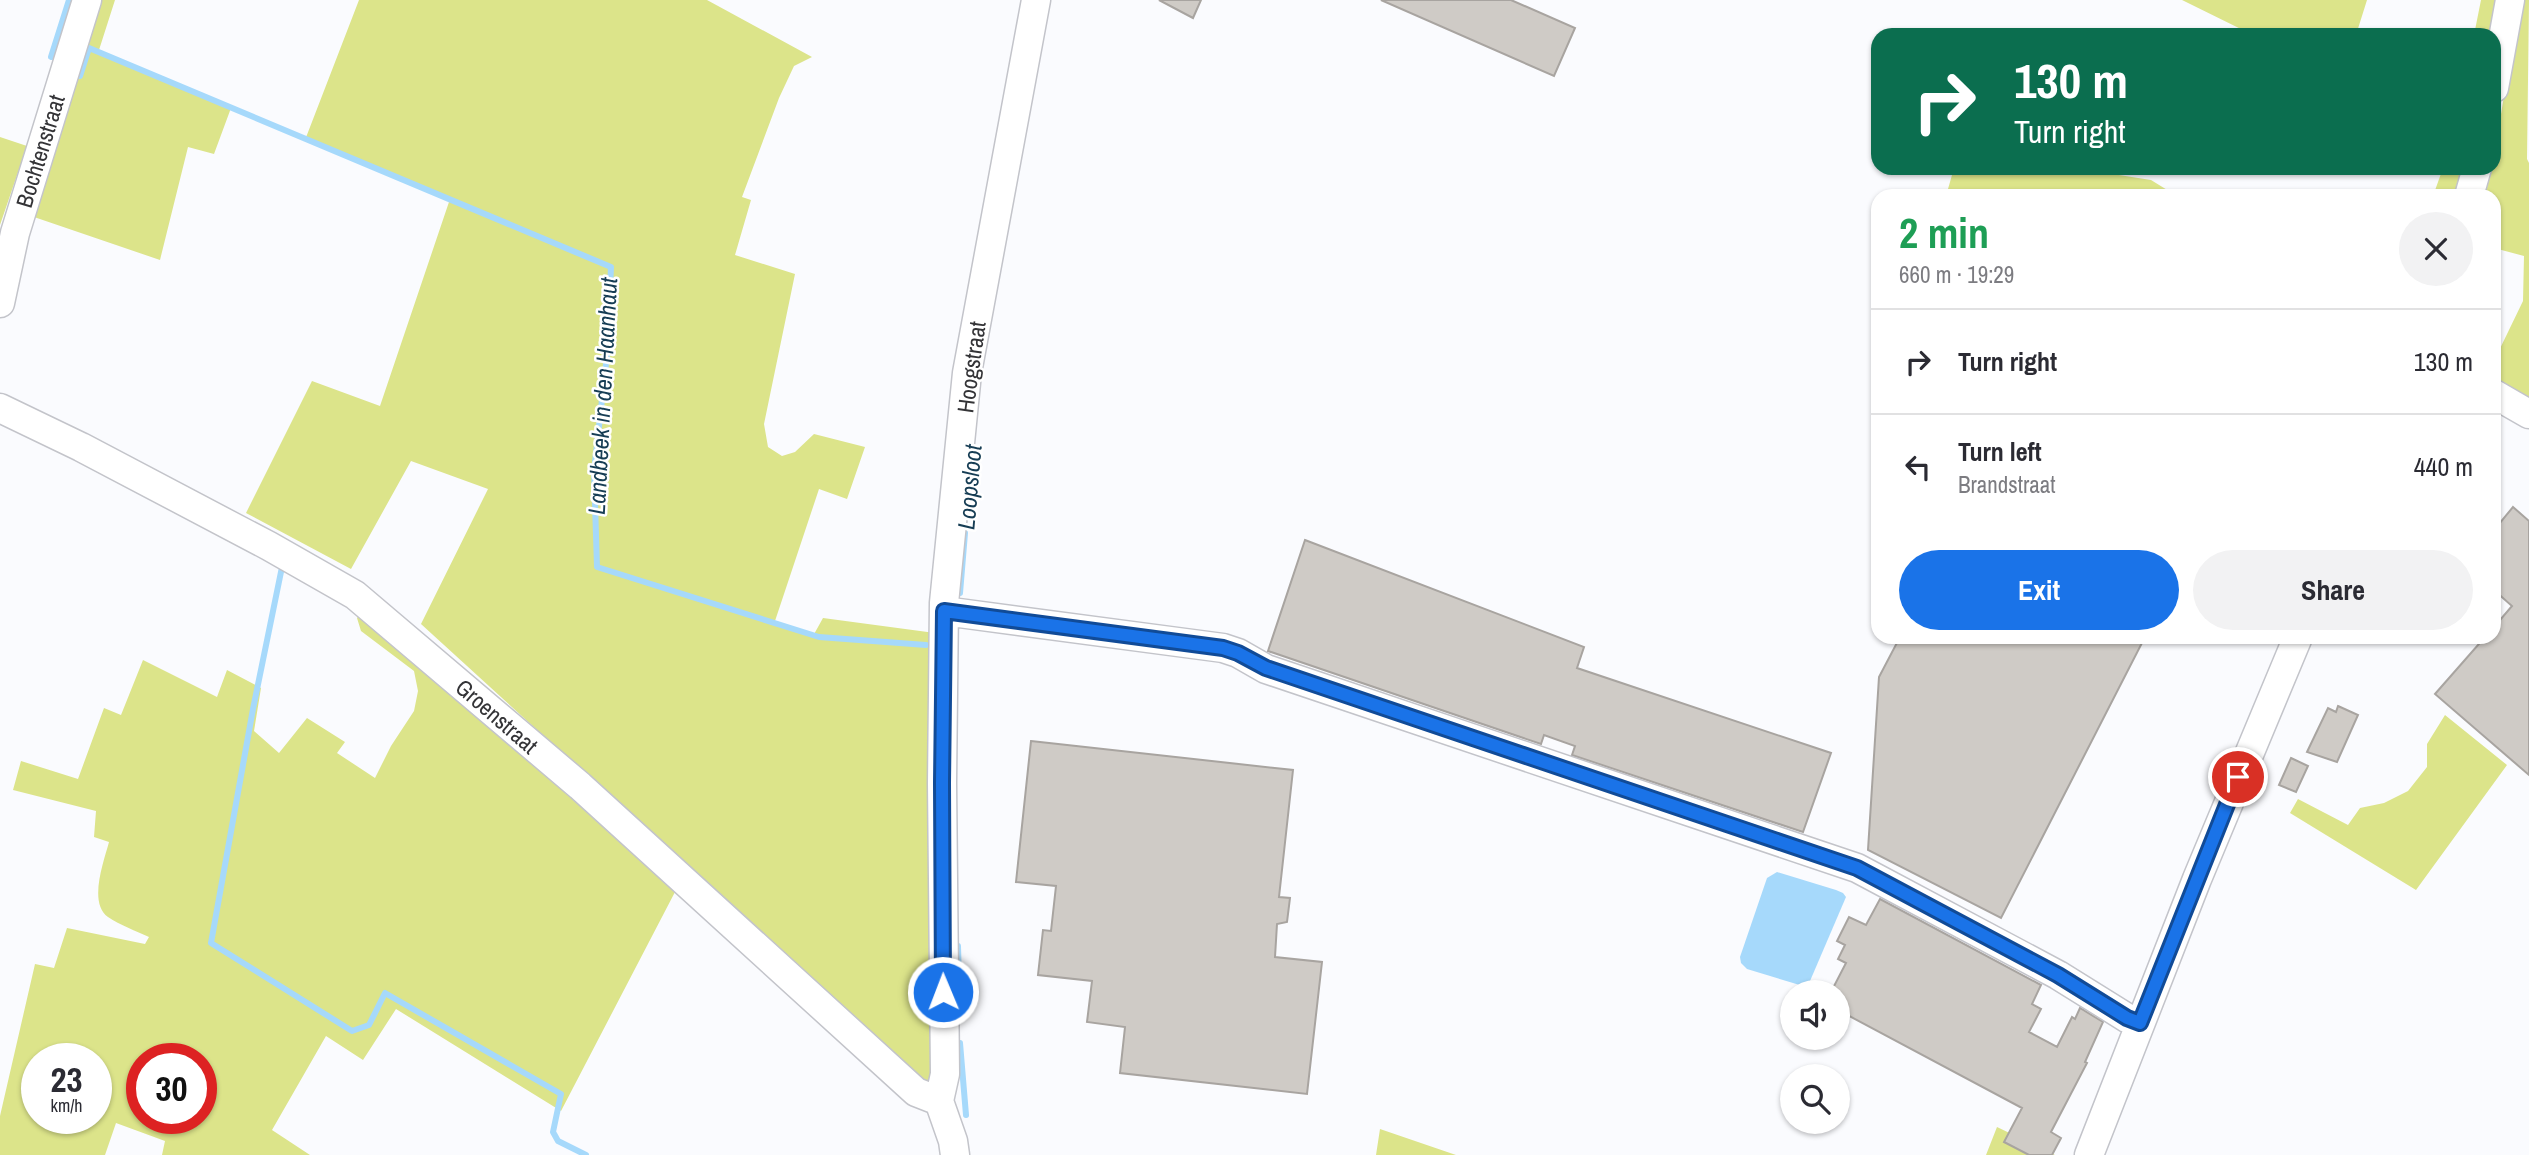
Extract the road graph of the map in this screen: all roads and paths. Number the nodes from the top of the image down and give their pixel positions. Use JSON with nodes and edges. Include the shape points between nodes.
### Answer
{"nodes":[{"id":1,"x":87,"y":0,"type":"edge"},
{"id":2,"x":1036,"y":0,"type":"edge"},
{"id":3,"x":2508,"y":1,"type":"edge"},
{"id":4,"x":2501,"y":44,"type":"edge"},
{"id":5,"x":0,"y":303,"type":"edge"},
{"id":6,"x":2501,"y":398,"type":"edge"},
{"id":7,"x":0,"y":408,"type":"edge"},
{"id":8,"x":2529,"y":414,"type":"edge"},
{"id":9,"x":944,"y":611,"type":"junction"},
{"id":10,"x":2295,"y":644,"type":"edge"},
{"id":11,"x":2140,"y":1023,"type":"junction"},
{"id":12,"x":939,"y":1101,"type":"junction"},
{"id":13,"x":955,"y":1155,"type":"edge"},
{"id":14,"x":2090,"y":1155,"type":"edge"}],
"edges":[{"from":1,"to":5,"type":"street","name":"Bochtenstraat","via":[[15,233]]},
{"from":2,"to":9,"type":"street","name":"Hoogstraat","via":[[967,373]]},
{"from":3,"to":4,"type":"street"},
{"from":6,"to":8,"type":"street"},
{"from":7,"to":12,"type":"street","name":"Groenstraat","via":[[355,594],[580,786],[916,1092]]},
{"from":9,"to":11,"type":"street","via":[[1238,653],[1266,668],[1857,868]]},
{"from":9,"to":12,"type":"street","name":"Hoogstraat","via":[[945,1074]]},
{"from":10,"to":11,"type":"street"},
{"from":11,"to":14,"type":"street"},
{"from":12,"to":13,"type":"street","name":"Hoogstraat"}]}
